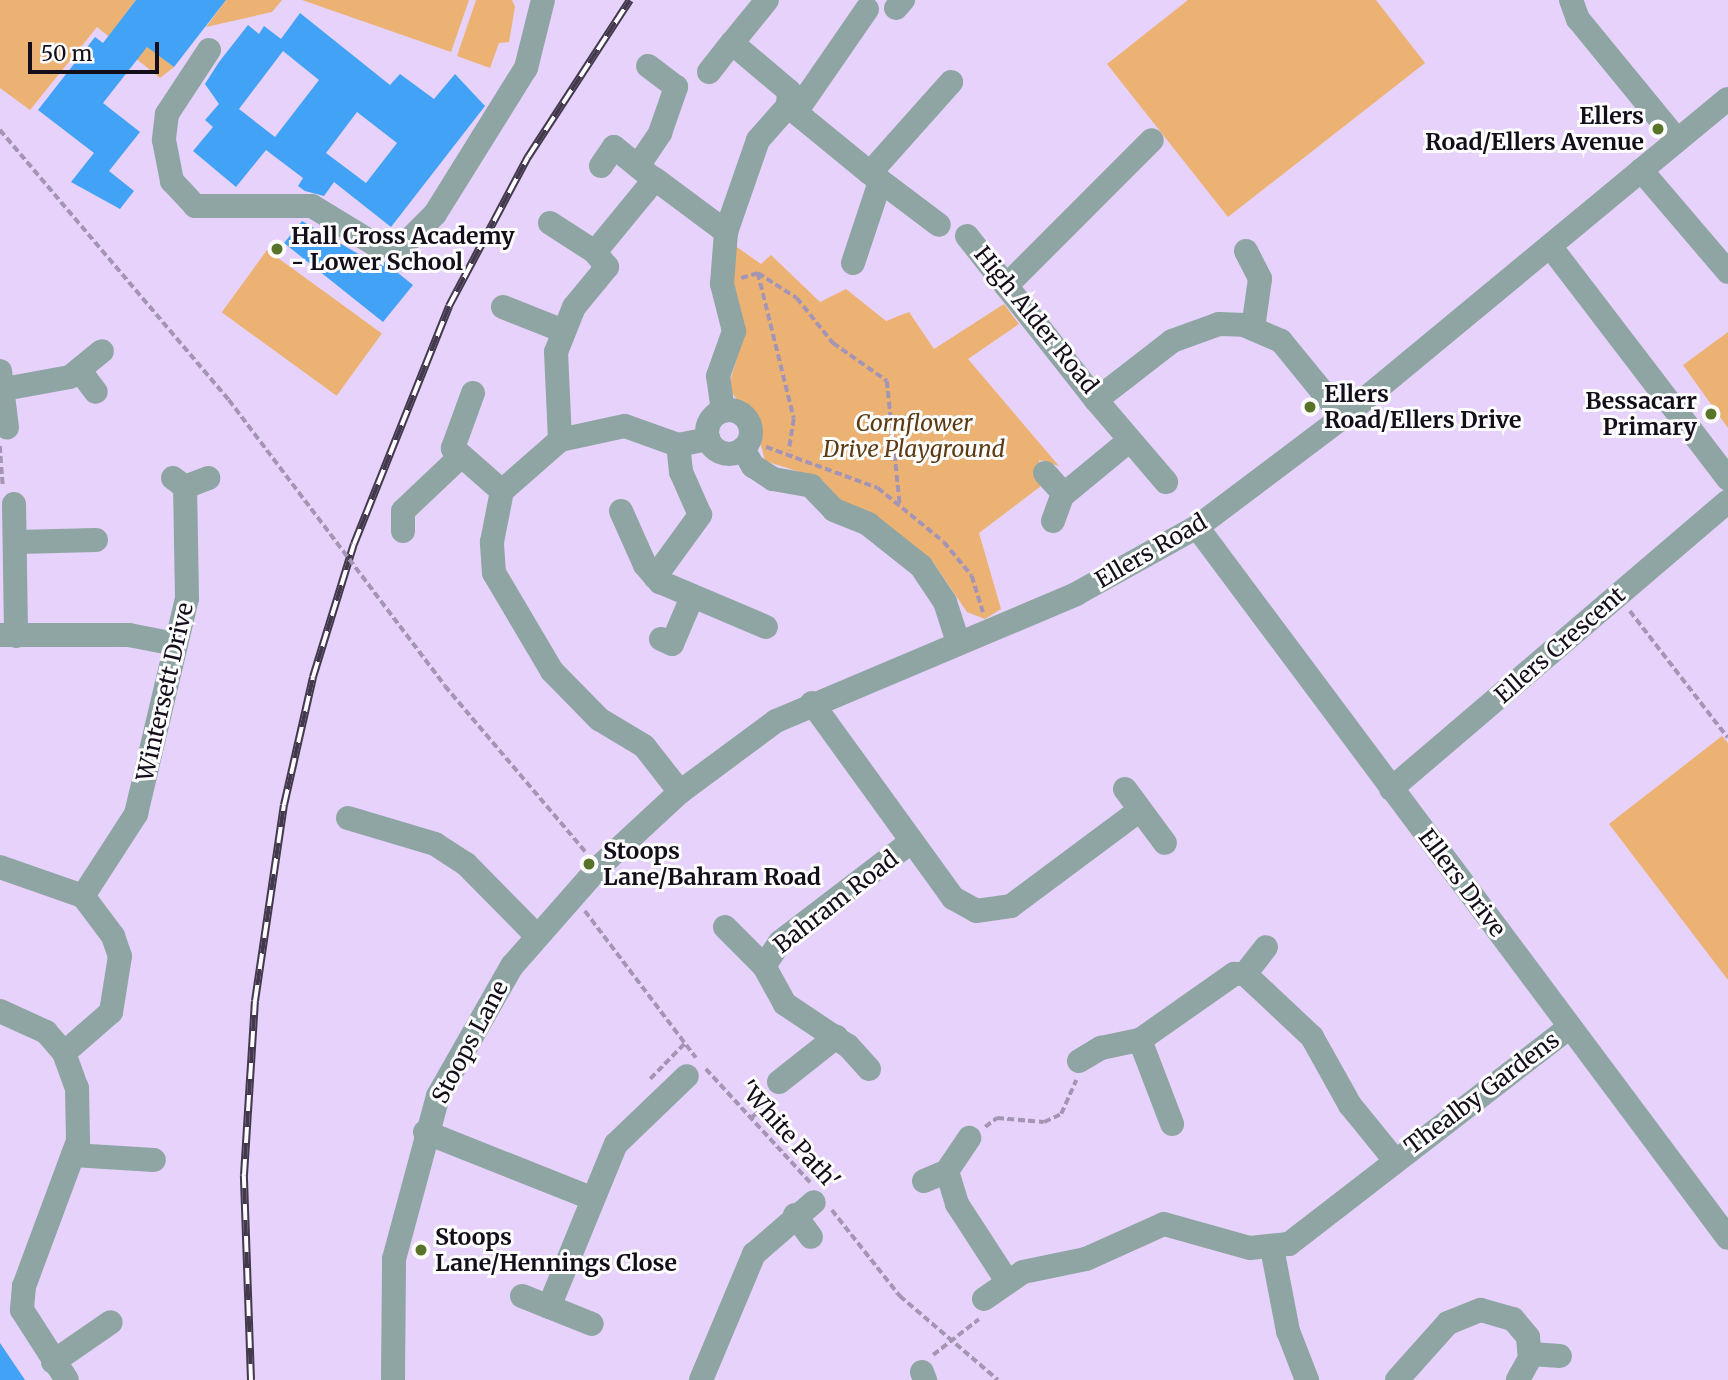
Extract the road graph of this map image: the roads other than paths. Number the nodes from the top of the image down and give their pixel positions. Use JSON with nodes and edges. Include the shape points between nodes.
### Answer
{"nodes":[{"id":1,"x":543,"y":0,"type":"edge"},
{"id":2,"x":767,"y":0,"type":"edge"},
{"id":3,"x":1571,"y":0,"type":"edge"},
{"id":4,"x":867,"y":9,"type":"dead end"},
{"id":5,"x":732,"y":43,"type":"junction"},
{"id":6,"x":209,"y":50,"type":"dead end"},
{"id":7,"x":648,"y":66,"type":"dead end"},
{"id":8,"x":709,"y":72,"type":"dead end"},
{"id":9,"x":951,"y":82,"type":"dead end"},
{"id":10,"x":1728,"y":99,"type":"edge"},
{"id":11,"x":792,"y":109,"type":"junction"},
{"id":12,"x":1152,"y":140,"type":"dead end"},
{"id":13,"x":1677,"y":140,"type":"junction"},
{"id":14,"x":601,"y":166,"type":"dead end"},
{"id":15,"x":1641,"y":170,"type":"junction"},
{"id":16,"x":646,"y":173,"type":"junction"},
{"id":17,"x":875,"y":177,"type":"junction"},
{"id":18,"x":550,"y":223,"type":"dead end"},
{"id":19,"x":939,"y":225,"type":"dead end"},
{"id":20,"x":726,"y":232,"type":"junction"},
{"id":21,"x":967,"y":236,"type":"dead end"},
{"id":22,"x":1550,"y":246,"type":"junction"},
{"id":23,"x":1246,"y":251,"type":"dead end"},
{"id":24,"x":595,"y":252,"type":"junction"},
{"id":25,"x":853,"y":263,"type":"dead end"},
{"id":26,"x":1728,"y":272,"type":"edge"},
{"id":27,"x":1006,"y":286,"type":"junction"},
{"id":28,"x":503,"y":307,"type":"dead end"},
{"id":29,"x":1253,"y":328,"type":"junction"},
{"id":30,"x":561,"y":330,"type":"junction"},
{"id":31,"x":102,"y":351,"type":"dead end"},
{"id":32,"x":80,"y":372,"type":"junction"},
{"id":33,"x":2,"y":380,"type":"edge"},
{"id":34,"x":96,"y":392,"type":"dead end"},
{"id":35,"x":473,"y":393,"type":"dead end"},
{"id":36,"x":1096,"y":400,"type":"junction"},
{"id":37,"x":723,"y":411,"type":"junction"},
{"id":38,"x":1343,"y":417,"type":"junction"},
{"id":39,"x":4,"y":436,"type":"edge"},
{"id":40,"x":708,"y":439,"type":"junction"},
{"id":41,"x":560,"y":440,"type":"junction"},
{"id":42,"x":1130,"y":440,"type":"junction"},
{"id":43,"x":678,"y":445,"type":"junction"},
{"id":44,"x":743,"y":449,"type":"junction"},
{"id":45,"x":461,"y":456,"type":"junction"},
{"id":46,"x":1045,"y":473,"type":"dead end"},
{"id":47,"x":1728,"y":479,"type":"edge"},
{"id":48,"x":189,"y":481,"type":"dead end"},
{"id":49,"x":1166,"y":482,"type":"dead end"},
{"id":50,"x":502,"y":491,"type":"junction"},
{"id":51,"x":1064,"y":494,"type":"junction"},
{"id":52,"x":1728,"y":501,"type":"edge"},
{"id":53,"x":14,"y":504,"type":"road end"},
{"id":54,"x":621,"y":511,"type":"dead end"},
{"id":55,"x":1053,"y":522,"type":"dead end"},
{"id":56,"x":1197,"y":527,"type":"junction"},
{"id":57,"x":403,"y":531,"type":"dead end"},
{"id":58,"x":96,"y":540,"type":"dead end"},
{"id":59,"x":18,"y":542,"type":"junction"},
{"id":60,"x":655,"y":578,"type":"junction"},
{"id":61,"x":692,"y":597,"type":"junction"},
{"id":62,"x":766,"y":627,"type":"dead end"},
{"id":63,"x":8,"y":636,"type":"edge"},
{"id":64,"x":661,"y":639,"type":"dead end"},
{"id":65,"x":958,"y":642,"type":"junction"},
{"id":66,"x":175,"y":644,"type":"junction"},
{"id":67,"x":812,"y":702,"type":"junction"},
{"id":68,"x":1125,"y":789,"type":"dead end"},
{"id":69,"x":1391,"y":789,"type":"junction"},
{"id":70,"x":680,"y":792,"type":"junction"},
{"id":71,"x":1140,"y":810,"type":"junction"},
{"id":72,"x":348,"y":818,"type":"dead end"},
{"id":73,"x":912,"y":842,"type":"junction"},
{"id":74,"x":1165,"y":843,"type":"dead end"},
{"id":75,"x":0,"y":867,"type":"edge"},
{"id":76,"x":83,"y":896,"type":"junction"},
{"id":77,"x":725,"y":927,"type":"dead end"},
{"id":78,"x":536,"y":935,"type":"junction"},
{"id":79,"x":1266,"y":947,"type":"dead end"},
{"id":80,"x":764,"y":966,"type":"junction"},
{"id":81,"x":1245,"y":974,"type":"junction"},
{"id":82,"x":0,"y":1011,"type":"edge"},
{"id":83,"x":1570,"y":1027,"type":"junction"},
{"id":84,"x":836,"y":1037,"type":"junction"},
{"id":85,"x":1140,"y":1040,"type":"junction"},
{"id":86,"x":64,"y":1053,"type":"junction"},
{"id":87,"x":1079,"y":1061,"type":"road end"},
{"id":88,"x":869,"y":1069,"type":"dead end"},
{"id":89,"x":687,"y":1076,"type":"dead end"},
{"id":90,"x":779,"y":1082,"type":"dead end"},
{"id":91,"x":1172,"y":1124,"type":"dead end"},
{"id":92,"x":425,"y":1132,"type":"junction"},
{"id":93,"x":969,"y":1138,"type":"road end"},
{"id":94,"x":73,"y":1156,"type":"junction"},
{"id":95,"x":1393,"y":1158,"type":"junction"},
{"id":96,"x":154,"y":1160,"type":"dead end"},
{"id":97,"x":947,"y":1171,"type":"junction"},
{"id":98,"x":923,"y":1181,"type":"dead end"},
{"id":99,"x":591,"y":1198,"type":"junction"},
{"id":100,"x":811,"y":1237,"type":"dead end"},
{"id":101,"x":1728,"y":1238,"type":"edge"},
{"id":102,"x":1272,"y":1248,"type":"junction"},
{"id":103,"x":1007,"y":1281,"type":"junction"},
{"id":104,"x":522,"y":1296,"type":"dead end"},
{"id":105,"x":984,"y":1299,"type":"road end"},
{"id":106,"x":549,"y":1307,"type":"junction"},
{"id":107,"x":111,"y":1322,"type":"dead end"},
{"id":108,"x":592,"y":1324,"type":"dead end"},
{"id":109,"x":1531,"y":1354,"type":"junction"},
{"id":110,"x":1560,"y":1356,"type":"dead end"},
{"id":111,"x":60,"y":1371,"type":"edge"},
{"id":112,"x":1305,"y":1379,"type":"edge"},
{"id":113,"x":393,"y":1380,"type":"edge"},
{"id":114,"x":701,"y":1380,"type":"edge"},
{"id":115,"x":1397,"y":1380,"type":"edge"},
{"id":116,"x":1518,"y":1380,"type":"edge"}],
"edges":[{"from":1,"to":6,"type":"street","via":[[526,68],[489,133],[435,214],[402,247],[376,245],[312,206],[195,206],[173,181],[164,141],[167,114]]},
{"from":2,"to":5,"type":"street"},
{"from":3,"to":13,"type":"street","via":[[1578,19]]},
{"from":4,"to":11,"type":"street"},
{"from":5,"to":8,"type":"street"},
{"from":5,"to":11,"type":"street","via":[[789,91]]},
{"from":7,"to":16,"type":"street","via":[[676,87]]},
{"from":9,"to":17,"type":"street"},
{"from":10,"to":13,"type":"street","name":"Ellers Road"},
{"from":11,"to":17,"type":"street"},
{"from":11,"to":20,"type":"street","via":[[758,140]]},
{"from":12,"to":27,"type":"street"},
{"from":13,"to":15,"type":"street","name":"Ellers Road"},
{"from":14,"to":16,"type":"street","via":[[614,146]]},
{"from":15,"to":22,"type":"street","name":"Ellers Road"},
{"from":15,"to":26,"type":"street"},
{"from":16,"to":20,"type":"street"},
{"from":16,"to":24,"type":"street"},
{"from":17,"to":19,"type":"street"},
{"from":17,"to":25,"type":"street"},
{"from":18,"to":24,"type":"street"},
{"from":20,"to":37,"type":"street","via":[[722,284],[734,331],[718,376]]},
{"from":21,"to":27,"type":"street","name":"High Alder Road"},
{"from":22,"to":38,"type":"street","name":"Ellers Road"},
{"from":22,"to":47,"type":"street"},
{"from":23,"to":29,"type":"street","via":[[1261,279]]},
{"from":24,"to":30,"type":"street","via":[[607,267]]},
{"from":27,"to":36,"type":"street","name":"High Alder Road"},
{"from":28,"to":30,"type":"street"},
{"from":29,"to":36,"type":"street","name":"High Alder Road","via":[[1219,324],[1194,330]]},
{"from":29,"to":38,"type":"street","name":"High Alder Road","via":[[1281,341]]},
{"from":30,"to":41,"type":"street"},
{"from":31,"to":32,"type":"street"},
{"from":32,"to":33,"type":"street","via":[[47,385]]},
{"from":32,"to":34,"type":"street"},
{"from":33,"to":39,"type":"street"},
{"from":35,"to":45,"type":"street","via":[[453,448]]},
{"from":36,"to":42,"type":"street"},
{"from":37,"to":40,"type":"street","via":[[712,419]]},
{"from":37,"to":44,"type":"street","via":[[748,423]]},
{"from":38,"to":56,"type":"street","name":"Ellers Road"},
{"from":40,"to":43,"type":"street"},
{"from":40,"to":44,"type":"street","via":[[722,453]]},
{"from":41,"to":43,"type":"street","via":[[625,426]]},
{"from":41,"to":50,"type":"street"},
{"from":42,"to":49,"type":"street"},
{"from":42,"to":51,"type":"street"},
{"from":43,"to":60,"type":"street","via":[[681,472],[700,515]]},
{"from":44,"to":65,"type":"street","via":[[753,466],[773,479],[811,486],[834,510],[868,524],[921,566],[945,602]]},
{"from":45,"to":50,"type":"street"},
{"from":45,"to":57,"type":"street","via":[[403,511]]},
{"from":46,"to":51,"type":"street"},
{"from":48,"to":66,"type":"street","name":"Wintersett Drive","via":[[189,579]]},
{"from":50,"to":70,"type":"street","via":[[494,573],[509,603],[575,698],[644,746]]},
{"from":51,"to":55,"type":"street"},
{"from":52,"to":69,"type":"street","name":"Ellers Crescent"},
{"from":53,"to":59,"type":"street"},
{"from":54,"to":60,"type":"street"},
{"from":56,"to":65,"type":"street","name":"Ellers Road","via":[[1098,584]]},
{"from":56,"to":69,"type":"street","name":"Ellers Drive"},
{"from":58,"to":59,"type":"street"},
{"from":59,"to":63,"type":"street"},
{"from":60,"to":61,"type":"street"},
{"from":61,"to":62,"type":"street"},
{"from":61,"to":64,"type":"street","via":[[672,644]]},
{"from":63,"to":66,"type":"street","via":[[129,635]]},
{"from":65,"to":67,"type":"street","name":"Ellers Road"},
{"from":66,"to":76,"type":"street","name":"Wintersett Drive","via":[[136,814]]},
{"from":67,"to":70,"type":"street","name":"Ellers Road"},
{"from":67,"to":73,"type":"street","name":"Bahram Road"},
{"from":68,"to":71,"type":"street"},
{"from":69,"to":83,"type":"street","name":"Ellers Drive"},
{"from":70,"to":78,"type":"street","name":"Ellers Road","via":[[599,867]]},
{"from":71,"to":73,"type":"street","name":"Bahram Road","via":[[1000,911],[976,911],[959,902]]},
{"from":71,"to":74,"type":"street"},
{"from":72,"to":78,"type":"street","via":[[435,844],[474,871]]},
{"from":73,"to":80,"type":"street","name":"Bahram Road","via":[[780,942]]},
{"from":75,"to":76,"type":"street"},
{"from":76,"to":86,"type":"street","via":[[113,936],[118,984],[102,1024]]},
{"from":77,"to":80,"type":"street","name":"Bahram Road"},
{"from":78,"to":92,"type":"street","name":"Stoops Lane","via":[[458,1054]]},
{"from":79,"to":81,"type":"street"},
{"from":80,"to":84,"type":"street","name":"Bahram Road","via":[[785,1004]]},
{"from":81,"to":85,"type":"street","via":[[1234,974]]},
{"from":81,"to":95,"type":"street","name":"Thealby Gardens","via":[[1312,1037],[1350,1105]]},
{"from":82,"to":86,"type":"street","via":[[46,1032]]},
{"from":83,"to":95,"type":"street","name":"Thealby Gardens"},
{"from":83,"to":101,"type":"street","name":"Ellers Drive"},
{"from":84,"to":88,"type":"street","name":"Bahram Road"},
{"from":84,"to":90,"type":"street"},
{"from":85,"to":87,"type":"street","via":[[1101,1048]]},
{"from":85,"to":91,"type":"street"},
{"from":86,"to":94,"type":"street","via":[[77,1088]]},
{"from":89,"to":99,"type":"street","via":[[657,1088],[616,1144]]},
{"from":92,"to":99,"type":"street"},
{"from":92,"to":113,"type":"street","name":"Stoops Lane","via":[[394,1259]]},
{"from":93,"to":97,"type":"street"},
{"from":94,"to":96,"type":"street"},
{"from":94,"to":111,"type":"street","via":[[24,1286],[22,1310]]},
{"from":95,"to":102,"type":"street","name":"Thealby Gardens","via":[[1308,1234]]},
{"from":97,"to":98,"type":"street"},
{"from":97,"to":103,"type":"street","via":[[957,1204]]},
{"from":99,"to":106,"type":"street"},
{"from":100,"to":114,"type":"street","via":[[813,1203],[754,1254]]},
{"from":102,"to":103,"type":"street","name":"Thealby Gardens","via":[[1250,1248],[1164,1224],[1086,1259],[1044,1265]]},
{"from":102,"to":112,"type":"street","via":[[1288,1331]]},
{"from":103,"to":105,"type":"street","name":"Thealby Gardens"},
{"from":104,"to":106,"type":"street"},
{"from":106,"to":108,"type":"street"},
{"from":107,"to":111,"type":"street"},
{"from":109,"to":110,"type":"street"},
{"from":109,"to":115,"type":"street","via":[[1528,1337],[1513,1319],[1470,1312],[1448,1323]]},
{"from":109,"to":116,"type":"street"}]}
